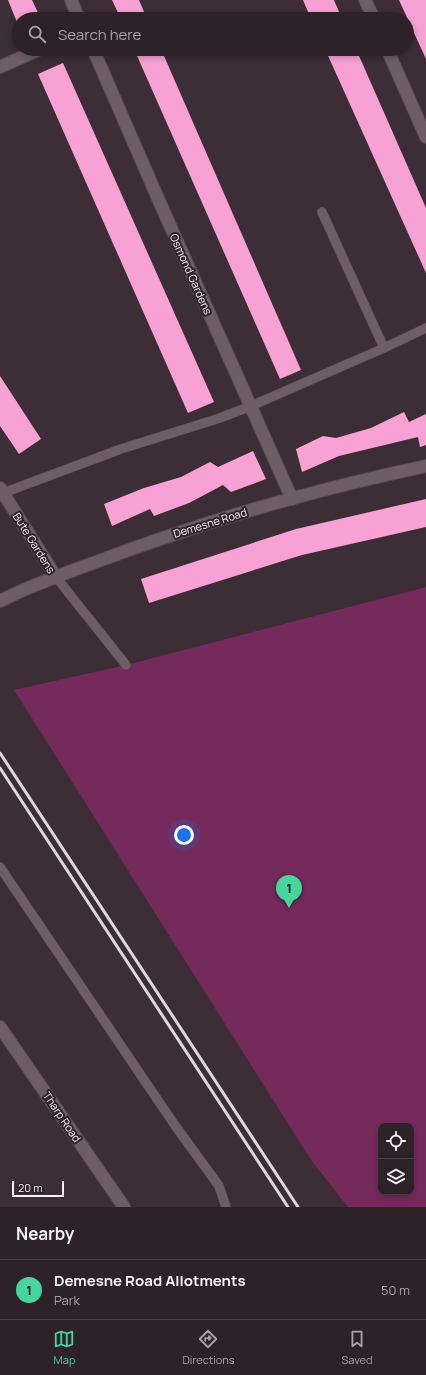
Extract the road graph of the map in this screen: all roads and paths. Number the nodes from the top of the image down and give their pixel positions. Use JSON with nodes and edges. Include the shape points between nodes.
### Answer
{"nodes":[{"id":1,"x":71,"y":0,"type":"edge"},
{"id":2,"x":365,"y":0,"type":"edge"},
{"id":3,"x":77,"y":12,"type":"edge"},
{"id":4,"x":371,"y":12,"type":"edge"},
{"id":5,"x":24,"y":56,"type":"edge"},
{"id":6,"x":96,"y":56,"type":"edge"},
{"id":7,"x":390,"y":56,"type":"edge"},
{"id":8,"x":0,"y":67,"type":"edge"},
{"id":9,"x":426,"y":137,"type":"edge"},
{"id":10,"x":322,"y":212,"type":"dead end"},
{"id":11,"x":426,"y":328,"type":"edge"},
{"id":12,"x":384,"y":348,"type":"junction"},
{"id":13,"x":251,"y":406,"type":"junction"},
{"id":14,"x":426,"y":466,"type":"edge"},
{"id":15,"x":1,"y":490,"type":"edge"},
{"id":16,"x":292,"y":499,"type":"junction"},
{"id":17,"x":56,"y":577,"type":"junction"},
{"id":18,"x":0,"y":601,"type":"edge"},
{"id":19,"x":126,"y":665,"type":"dead end"},
{"id":20,"x":0,"y":867,"type":"edge"},
{"id":21,"x":0,"y":1027,"type":"edge"},
{"id":22,"x":124,"y":1207,"type":"edge"},
{"id":23,"x":226,"y":1207,"type":"edge"}],
"edges":[{"from":1,"to":3,"type":"street"},
{"from":2,"to":4,"type":"street"},
{"from":5,"to":8,"type":"street"},
{"from":6,"to":13,"type":"street","name":"Osmond Gardens"},
{"from":7,"to":9,"type":"street"},
{"from":10,"to":12,"type":"lane"},
{"from":11,"to":12,"type":"lane"},
{"from":12,"to":13,"type":"lane"},
{"from":13,"to":15,"type":"lane"},
{"from":13,"to":16,"type":"street","name":"Osmond Gardens"},
{"from":14,"to":16,"type":"street","name":"Demesne Road"},
{"from":15,"to":17,"type":"street","name":"Bute Gardens"},
{"from":16,"to":17,"type":"street","name":"Demesne Road","via":[[198,526]]},
{"from":17,"to":18,"type":"street","name":"Demesne Road"},
{"from":17,"to":19,"type":"lane"},
{"from":20,"to":23,"type":"lane","via":[[219,1186]]},
{"from":21,"to":22,"type":"street","name":"Tharp Road"}]}
